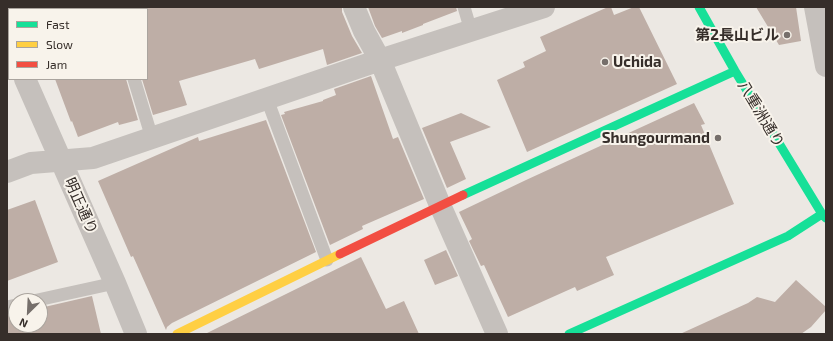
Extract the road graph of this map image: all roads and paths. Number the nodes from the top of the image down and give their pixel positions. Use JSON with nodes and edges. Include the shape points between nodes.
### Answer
{"nodes":[{"id":1,"x":354,"y":7,"type":"edge"},
{"id":2,"x":464,"y":7,"type":"edge"},
{"id":3,"x":544,"y":7,"type":"edge"},
{"id":4,"x":699,"y":7,"type":"edge"},
{"id":5,"x":815,"y":7,"type":"edge"},
{"id":6,"x":471,"y":31,"type":"junction"},
{"id":7,"x":380,"y":60,"type":"junction"},
{"id":8,"x":826,"y":66,"type":"edge"},
{"id":9,"x":735,"y":71,"type":"junction"},
{"id":10,"x":24,"y":80,"type":"edge"},
{"id":11,"x":134,"y":80,"type":"edge"},
{"id":12,"x":266,"y":99,"type":"junction"},
{"id":13,"x":152,"y":138,"type":"junction"},
{"id":14,"x":60,"y":160,"type":"junction"},
{"id":15,"x":7,"y":172,"type":"edge"},
{"id":16,"x":440,"y":205,"type":"junction"},
{"id":17,"x":825,"y":213,"type":"edge"},
{"id":18,"x":327,"y":260,"type":"junction"},
{"id":19,"x":115,"y":282,"type":"junction"},
{"id":20,"x":48,"y":298,"type":"edge"},
{"id":21,"x":136,"y":334,"type":"edge"},
{"id":22,"x":177,"y":334,"type":"edge"},
{"id":23,"x":496,"y":334,"type":"edge"},
{"id":24,"x":569,"y":334,"type":"edge"}],
"edges":[{"from":1,"to":7,"type":"street"},
{"from":2,"to":6,"type":"lane"},
{"from":3,"to":6,"type":"street"},
{"from":4,"to":9,"type":"street","name":"八重洲通り"},
{"from":5,"to":8,"type":"street"},
{"from":6,"to":7,"type":"street"},
{"from":7,"to":12,"type":"street"},
{"from":7,"to":16,"type":"street"},
{"from":9,"to":16,"type":"street"},
{"from":9,"to":17,"type":"street","name":"八重洲通り"},
{"from":10,"to":14,"type":"street","name":"明正通り"},
{"from":11,"to":13,"type":"lane"},
{"from":12,"to":13,"type":"street"},
{"from":12,"to":18,"type":"lane"},
{"from":13,"to":14,"type":"street","via":[[93,158]]},
{"from":14,"to":15,"type":"street","via":[[31,163]]},
{"from":14,"to":19,"type":"street","name":"明正通り"},
{"from":16,"to":18,"type":"street"},
{"from":16,"to":23,"type":"street"},
{"from":17,"to":24,"type":"street","via":[[788,236]]},
{"from":18,"to":22,"type":"street"},
{"from":19,"to":20,"type":"lane"},
{"from":19,"to":21,"type":"street","name":"明正通り"}]}
